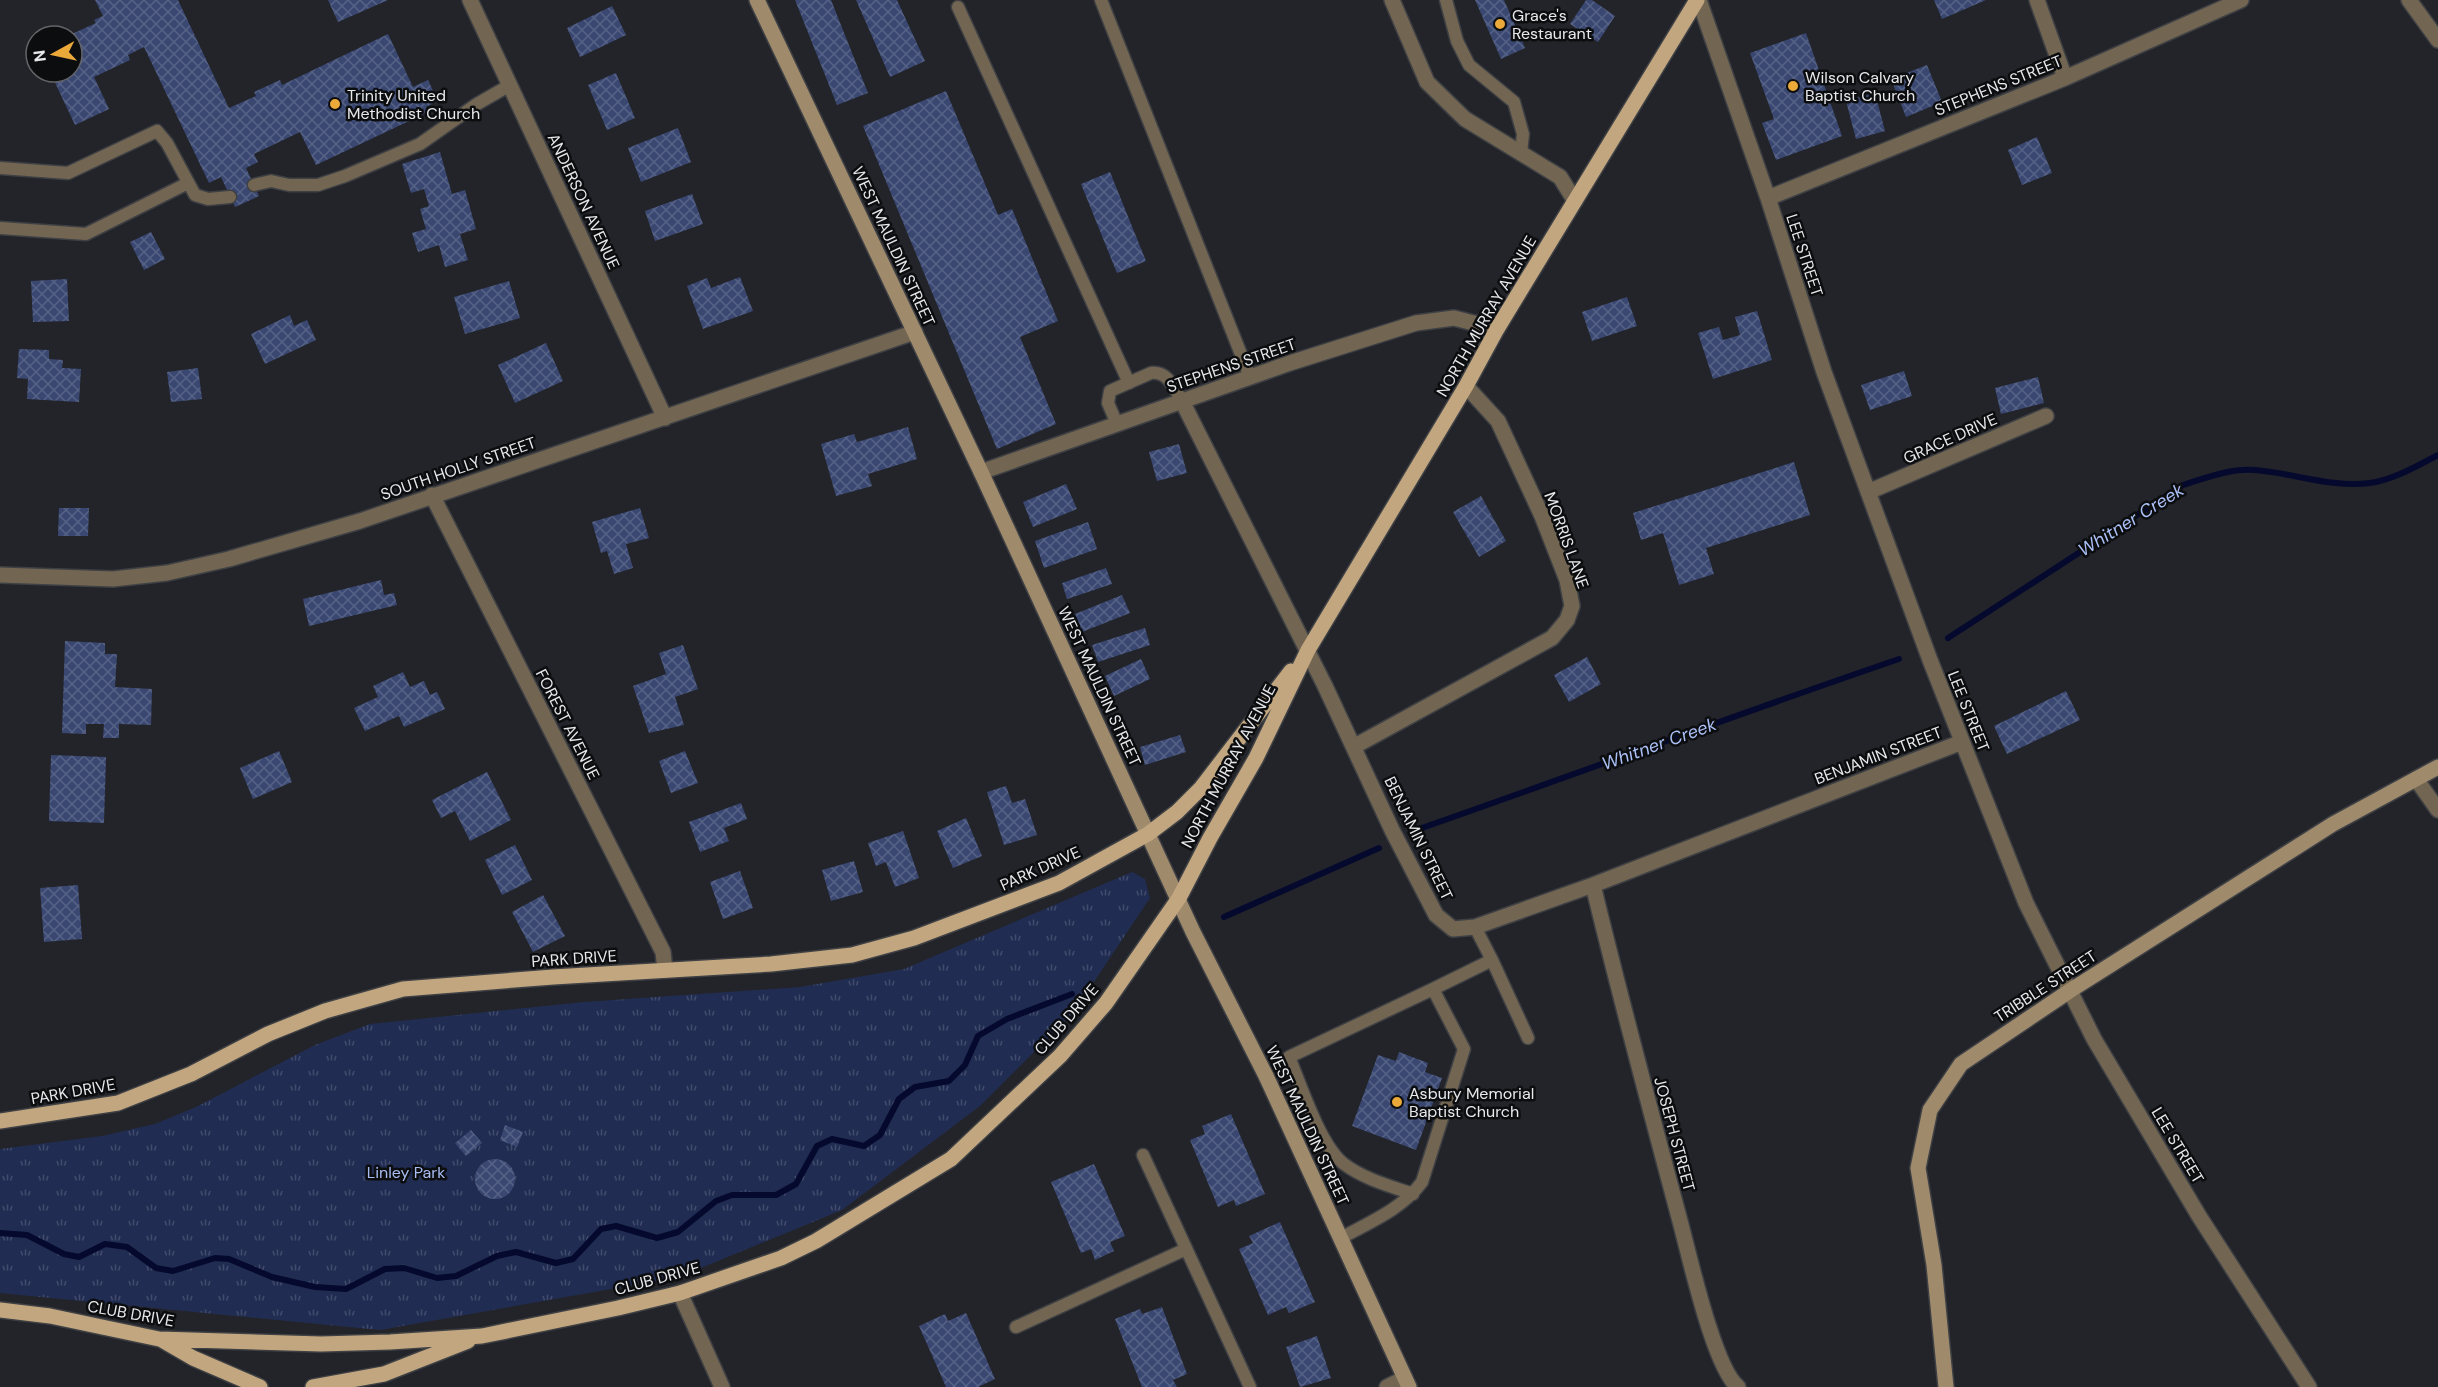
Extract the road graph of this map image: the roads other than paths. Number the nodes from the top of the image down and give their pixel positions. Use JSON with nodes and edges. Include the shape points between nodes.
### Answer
{"nodes":[{"id":1,"x":470,"y":0,"type":"edge"},
{"id":2,"x":757,"y":0,"type":"edge"},
{"id":3,"x":1101,"y":0,"type":"edge"},
{"id":4,"x":1392,"y":0,"type":"edge"},
{"id":5,"x":1446,"y":0,"type":"edge"},
{"id":6,"x":1698,"y":0,"type":"edge"},
{"id":7,"x":2037,"y":0,"type":"edge"},
{"id":8,"x":2241,"y":0,"type":"edge"},
{"id":9,"x":2409,"y":0,"type":"edge"},
{"id":10,"x":958,"y":7,"type":"dead end"},
{"id":11,"x":2438,"y":40,"type":"edge"},
{"id":12,"x":2065,"y":78,"type":"junction"},
{"id":13,"x":510,"y":85,"type":"junction"},
{"id":14,"x":1521,"y":153,"type":"junction"},
{"id":15,"x":0,"y":168,"type":"edge"},
{"id":16,"x":188,"y":183,"type":"junction"},
{"id":17,"x":254,"y":185,"type":"dead end"},
{"id":18,"x":230,"y":197,"type":"dead end"},
{"id":19,"x":1768,"y":198,"type":"junction"},
{"id":20,"x":1575,"y":201,"type":"junction"},
{"id":21,"x":0,"y":228,"type":"edge"},
{"id":22,"x":1497,"y":329,"type":"junction"},
{"id":23,"x":915,"y":332,"type":"junction"},
{"id":24,"x":1250,"y":377,"type":"junction"},
{"id":25,"x":1129,"y":383,"type":"junction"},
{"id":26,"x":1466,"y":386,"type":"junction"},
{"id":27,"x":1182,"y":401,"type":"junction"},
{"id":28,"x":2046,"y":416,"type":"dead end"},
{"id":29,"x":665,"y":418,"type":"junction"},
{"id":30,"x":1117,"y":424,"type":"junction"},
{"id":31,"x":981,"y":472,"type":"junction"},
{"id":32,"x":1868,"y":492,"type":"junction"},
{"id":33,"x":432,"y":495,"type":"junction"},
{"id":34,"x":0,"y":575,"type":"edge"},
{"id":35,"x":1308,"y":650,"type":"junction"},
{"id":36,"x":1962,"y":742,"type":"junction"},
{"id":37,"x":1355,"y":746,"type":"junction"},
{"id":38,"x":2438,"y":767,"type":"edge"},
{"id":39,"x":2416,"y":778,"type":"junction"},
{"id":40,"x":2438,"y":810,"type":"edge"},
{"id":41,"x":1148,"y":834,"type":"junction"},
{"id":42,"x":1593,"y":885,"type":"junction"},
{"id":43,"x":1179,"y":898,"type":"junction"},
{"id":44,"x":1475,"y":927,"type":"junction"},
{"id":45,"x":1492,"y":960,"type":"junction"},
{"id":46,"x":665,"y":970,"type":"junction"},
{"id":47,"x":1433,"y":989,"type":"junction"},
{"id":48,"x":2071,"y":990,"type":"junction"},
{"id":49,"x":1528,"y":1038,"type":"dead end"},
{"id":50,"x":0,"y":1121,"type":"edge"},
{"id":51,"x":1143,"y":1155,"type":"dead end"},
{"id":52,"x":1413,"y":1194,"type":"junction"},
{"id":53,"x":1341,"y":1238,"type":"junction"},
{"id":54,"x":1186,"y":1249,"type":"junction"},
{"id":55,"x":680,"y":1293,"type":"junction"},
{"id":56,"x":7,"y":1310,"type":"edge"},
{"id":57,"x":0,"y":1322,"type":"edge"},
{"id":58,"x":1016,"y":1327,"type":"dead end"},
{"id":59,"x":482,"y":1336,"type":"junction"},
{"id":60,"x":159,"y":1339,"type":"junction"},
{"id":61,"x":1407,"y":1383,"type":"edge"},
{"id":62,"x":260,"y":1387,"type":"edge"},
{"id":63,"x":313,"y":1387,"type":"edge"},
{"id":64,"x":722,"y":1387,"type":"edge"},
{"id":65,"x":1250,"y":1387,"type":"edge"},
{"id":66,"x":1387,"y":1387,"type":"edge"},
{"id":67,"x":1738,"y":1387,"type":"edge"},
{"id":68,"x":1946,"y":1387,"type":"edge"},
{"id":69,"x":2309,"y":1387,"type":"edge"}],
"edges":[{"from":1,"to":13,"type":"street","name":"ANDERSON AVENUE"},
{"from":2,"to":23,"type":"street","name":"WEST MAULDIN STREET"},
{"from":3,"to":24,"type":"lane"},
{"from":4,"to":14,"type":"street","via":[[1427,82],[1466,119]]},
{"from":5,"to":14,"type":"lane","via":[[1457,41],[1469,65],[1514,102],[1523,134]]},
{"from":6,"to":19,"type":"street","name":"LEE STREET"},
{"from":6,"to":20,"type":"main road","name":"NORTH MURRAY AVENUE"},
{"from":7,"to":12,"type":"street"},
{"from":8,"to":12,"type":"street","name":"STEPHENS STREET"},
{"from":9,"to":11,"type":"street"},
{"from":10,"to":25,"type":"lane"},
{"from":12,"to":19,"type":"street","name":"STEPHENS STREET"},
{"from":13,"to":17,"type":"lane","via":[[420,144],[345,176],[318,185],[271,181]]},
{"from":13,"to":29,"type":"street","name":"ANDERSON AVENUE"},
{"from":14,"to":20,"type":"street","via":[[1560,177]]},
{"from":15,"to":16,"type":"lane","via":[[68,173],[157,131]]},
{"from":16,"to":18,"type":"lane","via":[[195,195],[208,199]]},
{"from":16,"to":21,"type":"lane","via":[[86,234]]},
{"from":19,"to":32,"type":"street","name":"LEE STREET","via":[[1824,372]]},
{"from":20,"to":22,"type":"main road","name":"NORTH MURRAY AVENUE"},
{"from":22,"to":24,"type":"street","name":"STEPHENS STREET","via":[[1454,318],[1416,323]]},
{"from":22,"to":26,"type":"main road","name":"NORTH MURRAY AVENUE"},
{"from":23,"to":29,"type":"street","name":"SOUTH HOLLY STREET"},
{"from":23,"to":31,"type":"street","name":"WEST MAULDIN STREET"},
{"from":24,"to":27,"type":"street","name":"STEPHENS STREET"},
{"from":25,"to":27,"type":"lane","via":[[1158,373],[1166,376]]},
{"from":25,"to":30,"type":"lane","via":[[1110,391],[1107,397]]},
{"from":26,"to":35,"type":"main road","name":"NORTH MURRAY AVENUE"},
{"from":26,"to":37,"type":"street","name":"MORRIS LANE","via":[[1498,421],[1542,516],[1567,580],[1572,606],[1567,620],[1552,638]]},
{"from":27,"to":30,"type":"street","name":"STEPHENS STREET"},
{"from":27,"to":35,"type":"street","name":"BENJAMIN STREET"},
{"from":28,"to":32,"type":"street","name":"GRACE DRIVE"},
{"from":29,"to":33,"type":"street","name":"SOUTH HOLLY STREET"},
{"from":30,"to":31,"type":"street","name":"STEPHENS STREET"},
{"from":31,"to":41,"type":"street","name":"WEST MAULDIN STREET"},
{"from":32,"to":36,"type":"street","name":"LEE STREET"},
{"from":33,"to":34,"type":"street","name":"SOUTH HOLLY STREET","via":[[360,521],[167,573],[113,579]]},
{"from":33,"to":46,"type":"street","name":"FOREST AVENUE","via":[[663,952]]},
{"from":35,"to":37,"type":"street","name":"BENJAMIN STREET"},
{"from":35,"to":41,"type":"main road","name":"NORTH MURRAY AVENUE","via":[[1201,788]]},
{"from":35,"to":43,"type":"main road","name":"NORTH MURRAY AVENUE","via":[[1256,758]]},
{"from":36,"to":42,"type":"street","name":"BENJAMIN STREET"},
{"from":36,"to":48,"type":"street","name":"LEE STREET","via":[[2026,903]]},
{"from":37,"to":44,"type":"street","name":"BENJAMIN STREET","via":[[1392,830],[1437,915],[1454,929]]},
{"from":38,"to":39,"type":"street","name":"TRIBBLE STREET"},
{"from":39,"to":40,"type":"street"},
{"from":39,"to":48,"type":"street","name":"TRIBBLE STREET","via":[[2333,824]]},
{"from":41,"to":43,"type":"street","name":"WEST MAULDIN STREET"},
{"from":41,"to":46,"type":"main road","name":"PARK DRIVE","via":[[1059,883],[914,938],[852,955]]},
{"from":42,"to":44,"type":"street","name":"BENJAMIN STREET"},
{"from":42,"to":67,"type":"street","name":"JOSEPH STREET","via":[[1696,1282],[1718,1354],[1731,1382]]},
{"from":43,"to":53,"type":"street","name":"WEST MAULDIN STREET"},
{"from":43,"to":55,"type":"main road","name":"CLUB DRIVE","via":[[1106,1003],[1060,1056],[951,1160],[816,1241],[781,1258]]},
{"from":44,"to":45,"type":"lane"},
{"from":45,"to":47,"type":"lane"},
{"from":45,"to":49,"type":"lane"},
{"from":46,"to":50,"type":"main road","name":"PARK DRIVE","via":[[403,989],[325,1011],[268,1034],[191,1074],[118,1103]]},
{"from":47,"to":52,"type":"lane","via":[[1464,1049],[1422,1182]]},
{"from":47,"to":52,"type":"lane","via":[[1289,1057],[1326,1142],[1344,1164]]},
{"from":48,"to":68,"type":"street","name":"TRIBBLE STREET","via":[[1961,1064],[1930,1110],[1918,1168],[1934,1265]]},
{"from":48,"to":69,"type":"street","name":"LEE STREET","via":[[2094,1039],[2199,1216]]},
{"from":51,"to":54,"type":"lane"},
{"from":52,"to":53,"type":"lane"},
{"from":53,"to":61,"type":"street","name":"WEST MAULDIN STREET"},
{"from":54,"to":58,"type":"lane"},
{"from":54,"to":65,"type":"lane"},
{"from":55,"to":59,"type":"main road","name":"CLUB DRIVE"},
{"from":55,"to":64,"type":"street"},
{"from":56,"to":57,"type":"main road"},
{"from":56,"to":60,"type":"main road","name":"CLUB DRIVE"},
{"from":59,"to":60,"type":"main road","name":"CLUB DRIVE","via":[[321,1344]]},
{"from":59,"to":63,"type":"main road","via":[[384,1374]]},
{"from":60,"to":62,"type":"main road"},
{"from":61,"to":66,"type":"street"}]}
